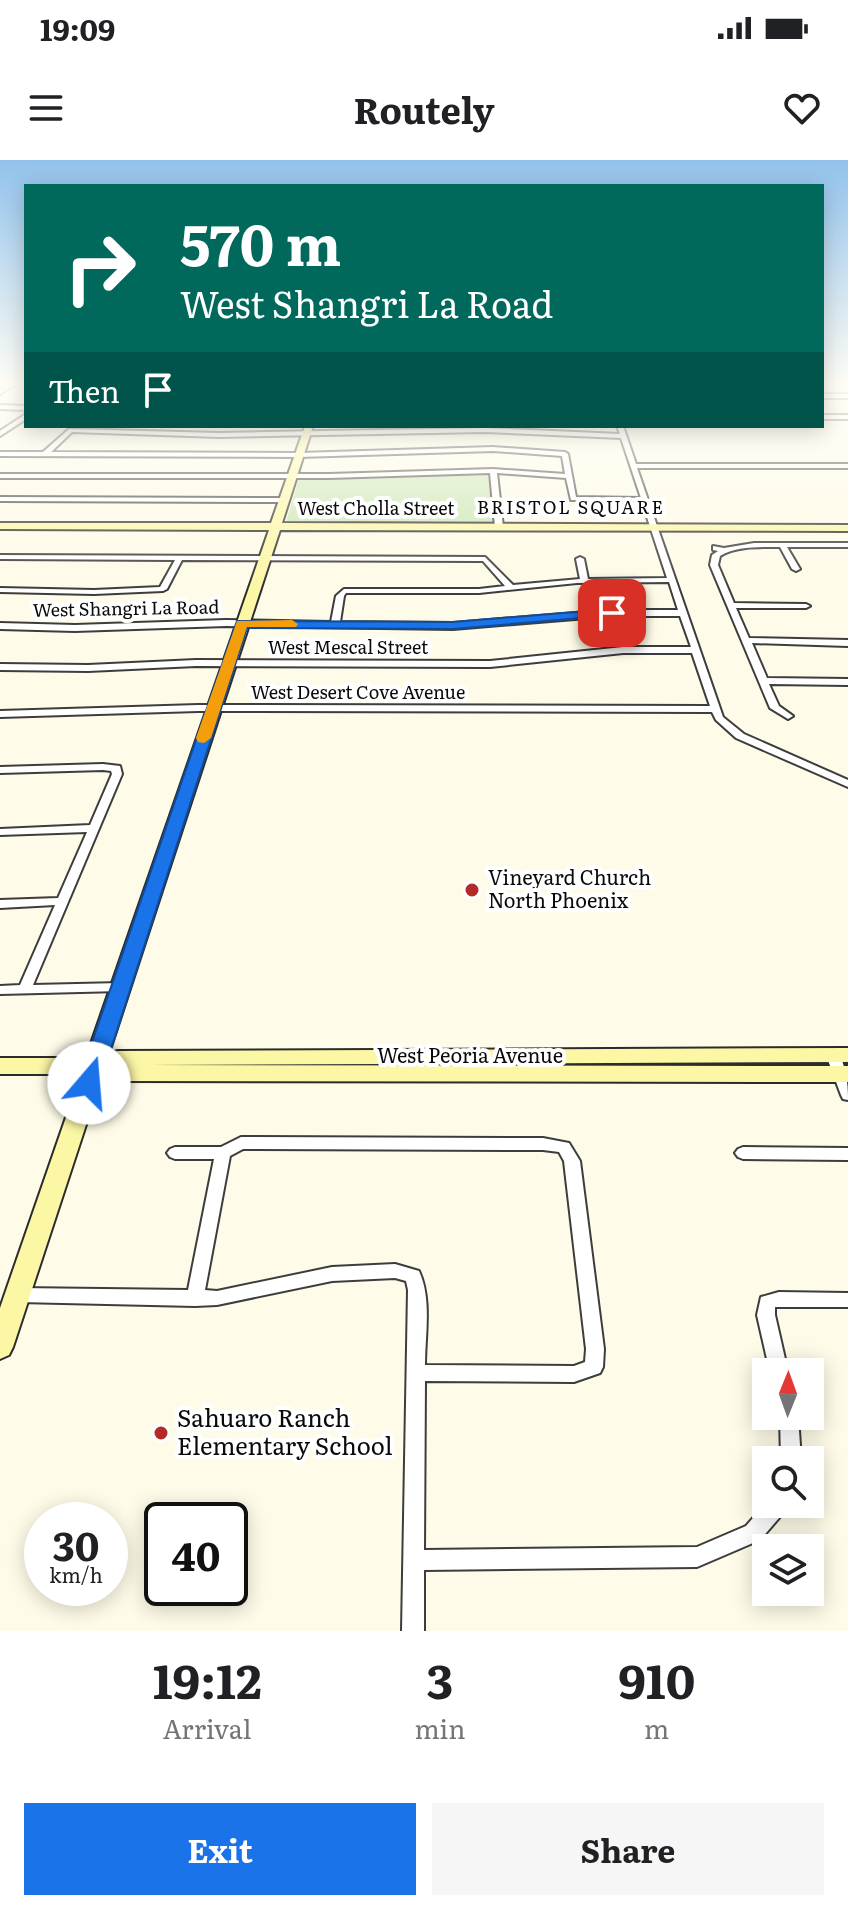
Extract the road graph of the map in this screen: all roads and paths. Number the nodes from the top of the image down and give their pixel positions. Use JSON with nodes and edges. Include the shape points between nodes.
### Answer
{"nodes":[{"id":1,"x":375,"y":453,"type":"edge"},
{"id":2,"x":546,"y":453,"type":"edge"},
{"id":3,"x":629,"y":453,"type":"edge"},
{"id":4,"x":0,"y":454,"type":"edge"},
{"id":5,"x":45,"y":454,"type":"joint"},
{"id":6,"x":299,"y":455,"type":"junction"},
{"id":7,"x":633,"y":466,"type":"junction"},
{"id":8,"x":848,"y":466,"type":"edge"},
{"id":9,"x":493,"y":471,"type":"junction"},
{"id":10,"x":0,"y":476,"type":"edge"},
{"id":11,"x":292,"y":476,"type":"junction"},
{"id":12,"x":570,"y":476,"type":"junction"},
{"id":13,"x":0,"y":499,"type":"edge"},
{"id":14,"x":284,"y":500,"type":"junction"},
{"id":15,"x":645,"y":500,"type":"junction"},
{"id":16,"x":0,"y":526,"type":"edge"},
{"id":17,"x":275,"y":527,"type":"junction"},
{"id":18,"x":499,"y":527,"type":"junction"},
{"id":19,"x":655,"y":527,"type":"junction"},
{"id":20,"x":848,"y":528,"type":"edge"},
{"id":21,"x":782,"y":545,"type":"junction"},
{"id":22,"x":848,"y":545,"type":"edge"},
{"id":23,"x":0,"y":557,"type":"edge"},
{"id":24,"x":180,"y":557,"type":"junction"},
{"id":25,"x":265,"y":557,"type":"junction"},
{"id":26,"x":580,"y":559,"type":"dead end"},
{"id":27,"x":796,"y":569,"type":"dead end"},
{"id":28,"x":584,"y":580,"type":"junction"},
{"id":29,"x":672,"y":580,"type":"junction"},
{"id":30,"x":511,"y":588,"type":"junction"},
{"id":31,"x":0,"y":590,"type":"edge"},
{"id":32,"x":731,"y":605,"type":"junction"},
{"id":33,"x":806,"y":606,"type":"dead end"},
{"id":34,"x":684,"y":613,"type":"junction"},
{"id":35,"x":242,"y":624,"type":"junction"},
{"id":36,"x":335,"y":624,"type":"junction"},
{"id":37,"x":0,"y":626,"type":"edge"},
{"id":38,"x":745,"y":640,"type":"junction"},
{"id":39,"x":848,"y":643,"type":"edge"},
{"id":40,"x":696,"y":650,"type":"junction"},
{"id":41,"x":229,"y":663,"type":"junction"},
{"id":42,"x":0,"y":667,"type":"edge"},
{"id":43,"x":763,"y":681,"type":"junction"},
{"id":44,"x":848,"y":682,"type":"edge"},
{"id":45,"x":214,"y":708,"type":"junction"},
{"id":46,"x":716,"y":709,"type":"junction"},
{"id":47,"x":0,"y":714,"type":"edge"},
{"id":48,"x":788,"y":716,"type":"dead end"},
{"id":49,"x":0,"y":770,"type":"edge"},
{"id":50,"x":848,"y":784,"type":"edge"},
{"id":51,"x":94,"y":828,"type":"junction"},
{"id":52,"x":0,"y":832,"type":"edge"},
{"id":53,"x":63,"y":901,"type":"junction"},
{"id":54,"x":0,"y":904,"type":"edge"},
{"id":55,"x":121,"y":987,"type":"junction"},
{"id":56,"x":25,"y":988,"type":"junction"},
{"id":57,"x":0,"y":990,"type":"edge"},
{"id":58,"x":637,"y":1055,"type":"junction"},
{"id":59,"x":842,"y":1065,"type":"edge"},
{"id":60,"x":0,"y":1066,"type":"edge"},
{"id":61,"x":94,"y":1066,"type":"junction"},
{"id":62,"x":487,"y":1074,"type":"junction"},
{"id":63,"x":848,"y":1095,"type":"edge"},
{"id":64,"x":175,"y":1153,"type":"dead end"},
{"id":65,"x":223,"y":1153,"type":"junction"},
{"id":66,"x":743,"y":1153,"type":"dead end"},
{"id":67,"x":848,"y":1154,"type":"edge"},
{"id":68,"x":18,"y":1295,"type":"junction"},
{"id":69,"x":195,"y":1299,"type":"junction"},
{"id":70,"x":848,"y":1300,"type":"edge"},
{"id":71,"x":0,"y":1347,"type":"edge"},
{"id":72,"x":776,"y":1358,"type":"edge"},
{"id":73,"x":416,"y":1373,"type":"junction"},
{"id":74,"x":766,"y":1518,"type":"edge"},
{"id":75,"x":415,"y":1560,"type":"junction"},
{"id":76,"x":413,"y":1631,"type":"edge"}],
"edges":[{"from":1,"to":6,"type":"street"},
{"from":2,"to":12,"type":"street","via":[[565,454]]},
{"from":3,"to":7,"type":"street"},
{"from":4,"to":5,"type":"street"},
{"from":5,"to":6,"type":"street"},
{"from":6,"to":11,"type":"street"},
{"from":7,"to":8,"type":"street"},
{"from":7,"to":15,"type":"street"},
{"from":9,"to":11,"type":"street"},
{"from":9,"to":12,"type":"street"},
{"from":9,"to":18,"type":"street"},
{"from":10,"to":11,"type":"street"},
{"from":11,"to":14,"type":"street"},
{"from":12,"to":15,"type":"street","via":[[573,499]]},
{"from":13,"to":14,"type":"street"},
{"from":14,"to":17,"type":"street"},
{"from":15,"to":19,"type":"street"},
{"from":16,"to":17,"type":"street","name":"West Cholla Street"},
{"from":17,"to":18,"type":"street","name":"West Cholla Street"},
{"from":17,"to":25,"type":"street"},
{"from":18,"to":19,"type":"street","name":"West Cholla Street"},
{"from":19,"to":20,"type":"street","name":"West Cholla Street"},
{"from":19,"to":29,"type":"street"},
{"from":21,"to":22,"type":"street"},
{"from":21,"to":27,"type":"street"},
{"from":21,"to":32,"type":"street","via":[[719,548],[714,565]]},
{"from":23,"to":24,"type":"street"},
{"from":24,"to":25,"type":"street"},
{"from":24,"to":31,"type":"street","via":[[163,589]]},
{"from":25,"to":30,"type":"street","via":[[485,559]]},
{"from":25,"to":35,"type":"street"},
{"from":26,"to":28,"type":"street"},
{"from":28,"to":29,"type":"street"},
{"from":28,"to":30,"type":"street"},
{"from":29,"to":34,"type":"street"},
{"from":30,"to":36,"type":"street","via":[[344,591]]},
{"from":32,"to":33,"type":"street"},
{"from":32,"to":38,"type":"street"},
{"from":34,"to":36,"type":"street","name":"West Shangri La Road","via":[[612,613],[453,626]]},
{"from":34,"to":40,"type":"street"},
{"from":35,"to":36,"type":"street","name":"West Shangri La Road"},
{"from":35,"to":37,"type":"street","name":"West Shangri La Road"},
{"from":35,"to":41,"type":"street"},
{"from":38,"to":39,"type":"street"},
{"from":38,"to":43,"type":"street"},
{"from":40,"to":41,"type":"street","name":"West Mescal Street","via":[[623,650],[490,664]]},
{"from":40,"to":46,"type":"street"},
{"from":41,"to":42,"type":"street","name":"West Mescal Street"},
{"from":41,"to":45,"type":"street"},
{"from":43,"to":44,"type":"street"},
{"from":43,"to":48,"type":"street","via":[[775,708]]},
{"from":45,"to":46,"type":"street","name":"West Desert Cove Avenue"},
{"from":45,"to":47,"type":"street","name":"West Desert Cove Avenue"},
{"from":45,"to":55,"type":"street"},
{"from":46,"to":50,"type":"street","via":[[723,723],[740,736]]},
{"from":49,"to":51,"type":"street","via":[[116,768]]},
{"from":51,"to":52,"type":"street"},
{"from":51,"to":53,"type":"street"},
{"from":53,"to":54,"type":"street"},
{"from":53,"to":56,"type":"street"},
{"from":55,"to":56,"type":"street"},
{"from":55,"to":61,"type":"street"},
{"from":56,"to":57,"type":"street"},
{"from":58,"to":59,"type":"street","name":"West Peoria Avenue"},
{"from":58,"to":61,"type":"street","name":"West Peoria Avenue","via":[[118,1058]]},
{"from":58,"to":62,"type":"street","via":[[626,1066],[525,1065]]},
{"from":59,"to":62,"type":"street","name":"West Peoria Avenue"},
{"from":59,"to":63,"type":"street"},
{"from":60,"to":61,"type":"street","name":"West Peoria Avenue"},
{"from":61,"to":62,"type":"street","name":"West Peoria Avenue","via":[[115,1073]]},
{"from":61,"to":68,"type":"street"},
{"from":64,"to":65,"type":"street"},
{"from":65,"to":69,"type":"street"},
{"from":65,"to":73,"type":"street","via":[[241,1143],[564,1147],[572,1161],[594,1367],[574,1374]]},
{"from":66,"to":67,"type":"street"},
{"from":68,"to":69,"type":"street"},
{"from":68,"to":71,"type":"street"},
{"from":69,"to":73,"type":"street","via":[[247,1294],[332,1274],[395,1271],[413,1276]]},
{"from":70,"to":72,"type":"street","via":[[767,1302]]},
{"from":73,"to":75,"type":"street"},
{"from":74,"to":75,"type":"street","via":[[753,1533],[697,1557]]},
{"from":75,"to":76,"type":"street"}]}
